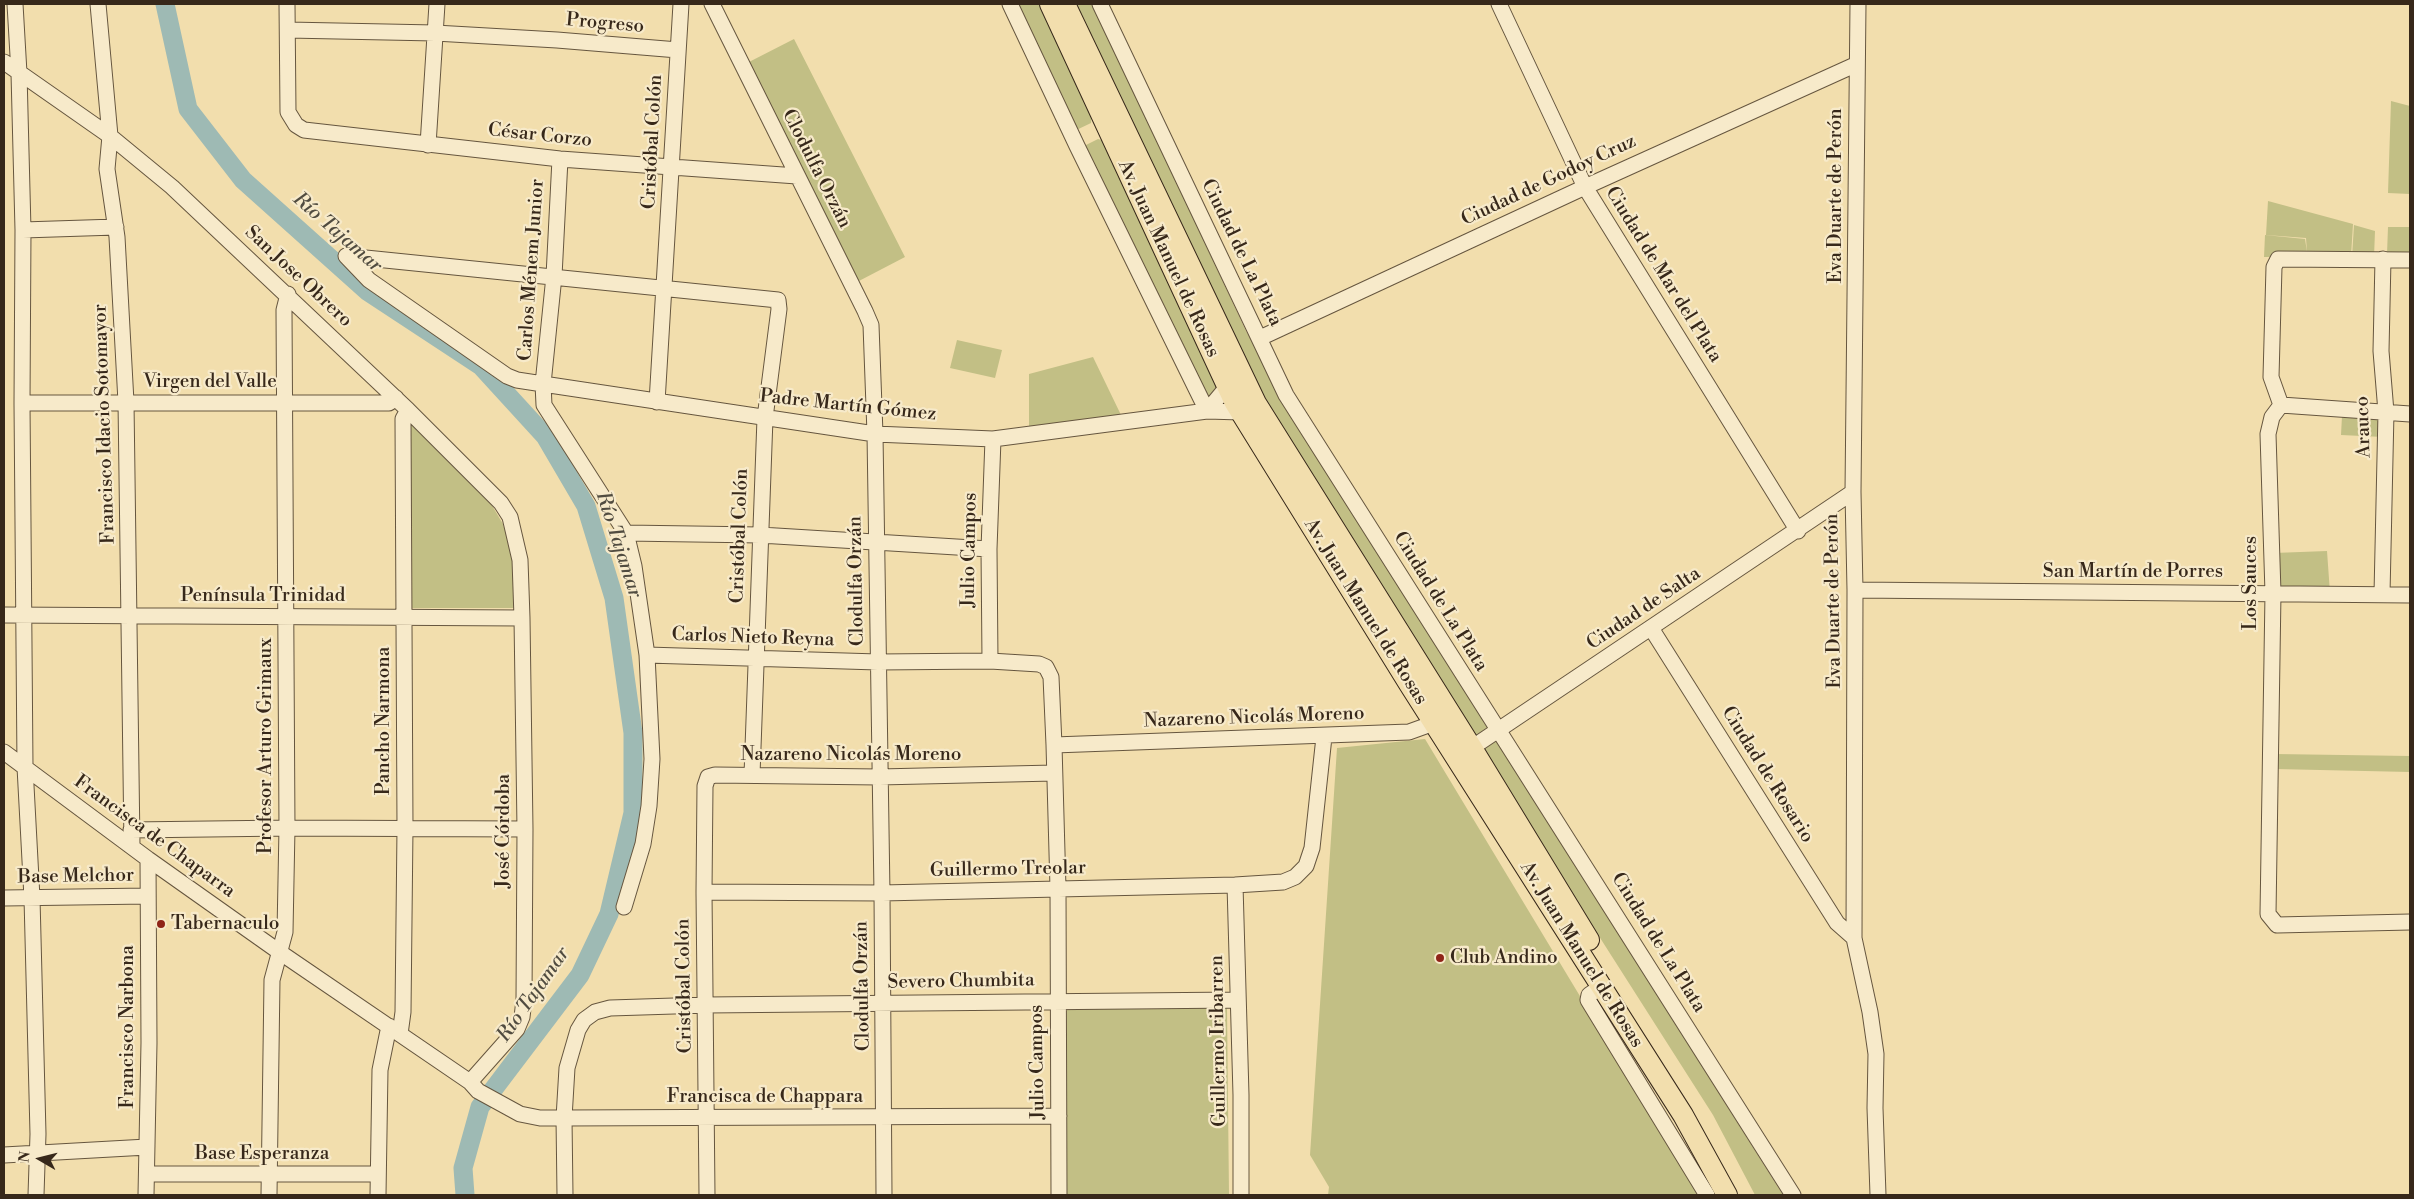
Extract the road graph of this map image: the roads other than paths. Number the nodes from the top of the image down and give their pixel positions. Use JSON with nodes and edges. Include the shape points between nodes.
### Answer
{"nodes":[{"id":1,"x":14,"y":4,"type":"edge"},
{"id":2,"x":98,"y":4,"type":"edge"},
{"id":3,"x":287,"y":4,"type":"edge"},
{"id":4,"x":437,"y":4,"type":"edge"},
{"id":5,"x":681,"y":4,"type":"edge"},
{"id":6,"x":712,"y":4,"type":"edge"},
{"id":7,"x":1010,"y":4,"type":"edge"},
{"id":8,"x":1050,"y":4,"type":"edge"},
{"id":9,"x":1065,"y":4,"type":"edge"},
{"id":10,"x":1100,"y":4,"type":"edge"},
{"id":11,"x":1498,"y":4,"type":"edge"},
{"id":12,"x":1858,"y":4,"type":"edge"},
{"id":13,"x":288,"y":30,"type":"junction"},
{"id":14,"x":435,"y":33,"type":"junction"},
{"id":15,"x":678,"y":50,"type":"junction"},
{"id":16,"x":4,"y":62,"type":"edge"},
{"id":17,"x":1857,"y":64,"type":"junction"},
{"id":18,"x":19,"y":73,"type":"junction"},
{"id":19,"x":110,"y":136,"type":"junction"},
{"id":20,"x":428,"y":145,"type":"junction"},
{"id":21,"x":560,"y":159,"type":"junction"},
{"id":22,"x":672,"y":168,"type":"junction"},
{"id":23,"x":796,"y":176,"type":"junction"},
{"id":24,"x":1584,"y":187,"type":"junction"},
{"id":25,"x":116,"y":227,"type":"junction"},
{"id":26,"x":23,"y":230,"type":"junction"},
{"id":27,"x":2383,"y":259,"type":"junction"},
{"id":28,"x":2410,"y":260,"type":"edge"},
{"id":29,"x":554,"y":276,"type":"junction"},
{"id":30,"x":665,"y":287,"type":"junction"},
{"id":31,"x":288,"y":294,"type":"junction"},
{"id":32,"x":1260,"y":338,"type":"junction"},
{"id":33,"x":543,"y":384,"type":"junction"},
{"id":34,"x":1227,"y":387,"type":"junction"},
{"id":35,"x":396,"y":398,"type":"junction"},
{"id":36,"x":126,"y":402,"type":"junction"},
{"id":37,"x":657,"y":402,"type":"junction"},
{"id":38,"x":22,"y":403,"type":"junction"},
{"id":39,"x":286,"y":403,"type":"junction"},
{"id":40,"x":2281,"y":405,"type":"junction"},
{"id":41,"x":408,"y":410,"type":"junction"},
{"id":42,"x":1207,"y":411,"type":"junction"},
{"id":43,"x":1241,"y":412,"type":"junction"},
{"id":44,"x":2386,"y":412,"type":"junction"},
{"id":45,"x":2410,"y":414,"type":"edge"},
{"id":46,"x":765,"y":418,"type":"junction"},
{"id":47,"x":875,"y":434,"type":"junction"},
{"id":48,"x":992,"y":439,"type":"junction"},
{"id":49,"x":1853,"y":492,"type":"junction"},
{"id":50,"x":1798,"y":531,"type":"junction"},
{"id":51,"x":626,"y":533,"type":"junction"},
{"id":52,"x":760,"y":535,"type":"junction"},
{"id":53,"x":876,"y":542,"type":"junction"},
{"id":54,"x":989,"y":549,"type":"junction"},
{"id":55,"x":520,"y":560,"type":"joint"},
{"id":56,"x":1856,"y":590,"type":"junction"},
{"id":57,"x":2272,"y":593,"type":"junction"},
{"id":58,"x":2382,"y":594,"type":"junction"},
{"id":59,"x":2410,"y":595,"type":"edge"},
{"id":60,"x":4,"y":615,"type":"edge"},
{"id":61,"x":24,"y":615,"type":"junction"},
{"id":62,"x":130,"y":616,"type":"junction"},
{"id":63,"x":286,"y":616,"type":"junction"},
{"id":64,"x":404,"y":616,"type":"junction"},
{"id":65,"x":522,"y":618,"type":"junction"},
{"id":66,"x":1651,"y":628,"type":"junction"},
{"id":67,"x":647,"y":655,"type":"junction"},
{"id":68,"x":756,"y":657,"type":"junction"},
{"id":69,"x":990,"y":661,"type":"junction"},
{"id":70,"x":878,"y":662,"type":"junction"},
{"id":71,"x":1039,"y":664,"type":"joint"},
{"id":72,"x":1441,"y":717,"type":"junction"},
{"id":73,"x":1497,"y":730,"type":"junction"},
{"id":74,"x":1324,"y":737,"type":"junction"},
{"id":75,"x":1054,"y":745,"type":"junction"},
{"id":76,"x":4,"y":752,"type":"edge"},
{"id":77,"x":1464,"y":752,"type":"junction"},
{"id":78,"x":26,"y":767,"type":"junction"},
{"id":79,"x":1054,"y":773,"type":"junction"},
{"id":80,"x":752,"y":775,"type":"junction"},
{"id":81,"x":708,"y":777,"type":"joint"},
{"id":82,"x":879,"y":777,"type":"junction"},
{"id":83,"x":287,"y":828,"type":"junction"},
{"id":84,"x":405,"y":828,"type":"junction"},
{"id":85,"x":525,"y":828,"type":"junction"},
{"id":86,"x":131,"y":838,"type":"junction"},
{"id":87,"x":148,"y":859,"type":"junction"},
{"id":88,"x":1235,"y":886,"type":"junction"},
{"id":89,"x":1058,"y":888,"type":"junction"},
{"id":90,"x":704,"y":892,"type":"junction"},
{"id":91,"x":882,"y":893,"type":"junction"},
{"id":92,"x":148,"y":896,"type":"junction"},
{"id":93,"x":4,"y":898,"type":"edge"},
{"id":94,"x":32,"y":898,"type":"junction"},
{"id":95,"x":624,"y":907,"type":"dead end"},
{"id":96,"x":2410,"y":922,"type":"edge"},
{"id":97,"x":1854,"y":938,"type":"junction"},
{"id":98,"x":278,"y":951,"type":"junction"},
{"id":99,"x":1602,"y":986,"type":"junction"},
{"id":100,"x":1238,"y":1000,"type":"junction"},
{"id":101,"x":1057,"y":1001,"type":"junction"},
{"id":102,"x":884,"y":1002,"type":"junction"},
{"id":103,"x":706,"y":1005,"type":"junction"},
{"id":104,"x":394,"y":1030,"type":"junction"},
{"id":105,"x":474,"y":1086,"type":"junction"},
{"id":106,"x":884,"y":1116,"type":"junction"},
{"id":107,"x":1059,"y":1116,"type":"junction"},
{"id":108,"x":707,"y":1117,"type":"junction"},
{"id":109,"x":564,"y":1118,"type":"junction"},
{"id":110,"x":147,"y":1147,"type":"junction"},
{"id":111,"x":37,"y":1154,"type":"junction"},
{"id":112,"x":4,"y":1155,"type":"edge"},
{"id":113,"x":147,"y":1174,"type":"junction"},
{"id":114,"x":269,"y":1174,"type":"junction"},
{"id":115,"x":378,"y":1174,"type":"junction"},
{"id":116,"x":36,"y":1195,"type":"edge"},
{"id":117,"x":146,"y":1195,"type":"edge"},
{"id":118,"x":269,"y":1195,"type":"edge"},
{"id":119,"x":378,"y":1195,"type":"edge"},
{"id":120,"x":566,"y":1195,"type":"edge"},
{"id":121,"x":707,"y":1195,"type":"edge"},
{"id":122,"x":884,"y":1195,"type":"edge"},
{"id":123,"x":1059,"y":1195,"type":"edge"},
{"id":124,"x":1240,"y":1195,"type":"edge"},
{"id":125,"x":1707,"y":1195,"type":"edge"},
{"id":126,"x":1727,"y":1195,"type":"edge"},
{"id":127,"x":1740,"y":1195,"type":"edge"},
{"id":128,"x":1793,"y":1195,"type":"edge"},
{"id":129,"x":1878,"y":1195,"type":"edge"}],
"edges":[{"from":1,"to":18,"type":"street"},
{"from":2,"to":19,"type":"street","name":"Francisco Idacio Sotomayor"},
{"from":3,"to":13,"type":"street"},
{"from":4,"to":14,"type":"street"},
{"from":5,"to":15,"type":"street","name":"Cristóbal Colón"},
{"from":6,"to":23,"type":"street","name":"Clodulfa Orzán"},
{"from":7,"to":42,"type":"street"},
{"from":8,"to":34,"type":"main road","name":"Av. Juan Manuel de Rosas"},
{"from":9,"to":72,"type":"main road","name":"Av. Juan Manuel de Rosas","via":[[1256,403]]},
{"from":10,"to":32,"type":"street","name":"Ciudad de La Plata"},
{"from":11,"to":24,"type":"street","name":"Ciudad de Mar del Plata"},
{"from":12,"to":17,"type":"street","name":"Eva Duarte de Perón"},
{"from":13,"to":14,"type":"street","name":"Progreso"},
{"from":13,"to":20,"type":"street","name":"César Corzo","via":[[288,112],[296,125],[304,130]]},
{"from":14,"to":15,"type":"street","name":"Progreso"},
{"from":14,"to":20,"type":"street"},
{"from":15,"to":22,"type":"street","name":"Cristóbal Colón"},
{"from":16,"to":18,"type":"street","name":"San Jose Obrero"},
{"from":17,"to":24,"type":"street","name":"Ciudad de Godoy Cruz"},
{"from":17,"to":49,"type":"street","name":"Eva Duarte de Perón"},
{"from":18,"to":19,"type":"street","name":"San Jose Obrero"},
{"from":18,"to":26,"type":"street"},
{"from":19,"to":25,"type":"street","name":"Francisco Idacio Sotomayor","via":[[107,169]]},
{"from":19,"to":31,"type":"street","name":"San Jose Obrero","via":[[172,186]]},
{"from":20,"to":21,"type":"street","name":"César Corzo"},
{"from":21,"to":22,"type":"street","name":"César Corzo"},
{"from":21,"to":29,"type":"street","name":"Carlos Ménem Junior"},
{"from":22,"to":23,"type":"street","name":"César Corzo"},
{"from":22,"to":30,"type":"street","name":"Cristóbal Colón"},
{"from":23,"to":47,"type":"street","name":"Clodulfa Orzán","via":[[871,325]]},
{"from":24,"to":32,"type":"street","name":"Ciudad de Godoy Cruz"},
{"from":24,"to":50,"type":"street","name":"Ciudad de Mar del Plata"},
{"from":25,"to":26,"type":"street"},
{"from":25,"to":36,"type":"street","name":"Francisco Idacio Sotomayor"},
{"from":26,"to":38,"type":"street"},
{"from":27,"to":28,"type":"street"},
{"from":27,"to":40,"type":"street","via":[[2278,259],[2274,267],[2271,377]]},
{"from":27,"to":44,"type":"street","name":"Arauco","via":[[2381,351]]},
{"from":29,"to":30,"type":"street"},
{"from":29,"to":33,"type":"street","name":"Carlos Ménem Junior"},
{"from":29,"to":33,"type":"street","name":"Padre Martín Gómez","via":[[346,256],[369,280],[508,376]]},
{"from":30,"to":37,"type":"street","name":"Cristóbal Colón"},
{"from":30,"to":46,"type":"street","name":"Cristóbal Colón","via":[[778,300]]},
{"from":31,"to":35,"type":"street","name":"San Jose Obrero"},
{"from":31,"to":39,"type":"street","name":"Profesor Arturo Grimaux","via":[[284,310]]},
{"from":32,"to":73,"type":"street","name":"Ciudad de La Plata","via":[[1286,395]]},
{"from":33,"to":37,"type":"street","name":"Padre Martín Gómez"},
{"from":33,"to":51,"type":"street","name":"Carlos Ménem Junior","via":[[544,405]]},
{"from":34,"to":42,"type":"street"},
{"from":34,"to":43,"type":"main road","name":"Av. Juan Manuel de Rosas"},
{"from":35,"to":39,"type":"street","name":"Virgen del Valle","via":[[388,403]]},
{"from":35,"to":41,"type":"street","name":"San Jose Obrero"},
{"from":36,"to":38,"type":"street","name":"Virgen del Valle"},
{"from":36,"to":39,"type":"street","name":"Virgen del Valle"},
{"from":36,"to":62,"type":"street","name":"Francisco Idacio Sotomayor"},
{"from":37,"to":46,"type":"street","name":"Padre Martín Gómez"},
{"from":38,"to":61,"type":"street"},
{"from":39,"to":63,"type":"street","name":"Profesor Arturo Grimaux"},
{"from":40,"to":44,"type":"street"},
{"from":40,"to":57,"type":"street","name":"Los Sauces","via":[[2272,417],[2268,434]]},
{"from":41,"to":55,"type":"street","name":"San Jose Obrero","via":[[501,503],[510,517]]},
{"from":41,"to":64,"type":"street","name":"Pancho Narmona","via":[[403,419]]},
{"from":42,"to":43,"type":"street","name":"Padre Martín Gómez"},
{"from":42,"to":48,"type":"street","name":"Padre Martín Gómez"},
{"from":43,"to":72,"type":"main road","name":"Av. Juan Manuel de Rosas"},
{"from":44,"to":45,"type":"street"},
{"from":44,"to":58,"type":"street","name":"Arauco"},
{"from":46,"to":47,"type":"street","name":"Padre Martín Gómez"},
{"from":46,"to":52,"type":"street","name":"Cristóbal Colón"},
{"from":47,"to":48,"type":"street","name":"Padre Martín Gómez"},
{"from":47,"to":53,"type":"street","name":"Clodulfa Orzán"},
{"from":48,"to":54,"type":"street","name":"Julio Campos"},
{"from":49,"to":50,"type":"street","name":"Ciudad de Salta"},
{"from":49,"to":56,"type":"street","name":"Eva Duarte de Perón"},
{"from":50,"to":66,"type":"street","name":"Ciudad de Salta"},
{"from":51,"to":52,"type":"street"},
{"from":51,"to":67,"type":"street","name":"Carlos Ménem Junior"},
{"from":52,"to":53,"type":"street"},
{"from":52,"to":68,"type":"street","name":"Cristóbal Colón"},
{"from":53,"to":54,"type":"street"},
{"from":53,"to":70,"type":"street","name":"Clodulfa Orzán"},
{"from":54,"to":69,"type":"street","name":"Julio Campos"},
{"from":55,"to":65,"type":"street","name":"José Córdoba"},
{"from":56,"to":57,"type":"street","name":"San Martín de Porres"},
{"from":56,"to":97,"type":"street","name":"Eva Duarte de Perón"},
{"from":57,"to":58,"type":"street","name":"San Martín de Porres"},
{"from":57,"to":96,"type":"street","name":"Los Sauces","via":[[2268,914],[2277,925]]},
{"from":58,"to":59,"type":"street","name":"San Martín de Porres"},
{"from":60,"to":61,"type":"street","name":"Península Trinidad"},
{"from":61,"to":62,"type":"street","name":"Península Trinidad"},
{"from":61,"to":78,"type":"street"},
{"from":62,"to":63,"type":"street","name":"Península Trinidad"},
{"from":62,"to":86,"type":"street","name":"Francisco Idacio Sotomayor"},
{"from":63,"to":64,"type":"street","name":"Península Trinidad"},
{"from":63,"to":83,"type":"street","name":"Profesor Arturo Grimaux"},
{"from":64,"to":65,"type":"street","name":"Península Trinidad"},
{"from":64,"to":84,"type":"street","name":"Pancho Narmona"},
{"from":65,"to":85,"type":"street","name":"José Córdoba"},
{"from":66,"to":73,"type":"street","name":"Ciudad de Salta"},
{"from":66,"to":97,"type":"street","name":"Ciudad de Rosario","via":[[1837,923]]},
{"from":67,"to":68,"type":"street","name":"Carlos Nieto Reyna"},
{"from":67,"to":95,"type":"street","name":"Carlos Ménem Junior","via":[[652,760],[649,806],[643,844]]},
{"from":68,"to":70,"type":"street","name":"Carlos Nieto Reyna"},
{"from":68,"to":80,"type":"street","name":"Cristóbal Colón"},
{"from":69,"to":70,"type":"street","name":"Carlos Nieto Reyna"},
{"from":69,"to":71,"type":"street","name":"Carlos Nieto Reyna"},
{"from":70,"to":82,"type":"street","name":"Clodulfa Orzán"},
{"from":71,"to":75,"type":"street","name":"Julio Campos","via":[[1046,667],[1051,677]]},
{"from":72,"to":74,"type":"street","name":"Nazareno Nicolás Moreno","via":[[1409,732]]},
{"from":72,"to":77,"type":"main road","name":"Av. Juan Manuel de Rosas"},
{"from":73,"to":77,"type":"street","name":"Ciudad de Salta"},
{"from":73,"to":128,"type":"street","name":"Ciudad de La Plata"},
{"from":74,"to":75,"type":"street","name":"Nazareno Nicolás Moreno"},
{"from":74,"to":88,"type":"street","name":"Guillermo Treolar","via":[[1312,848],[1306,866],[1295,878],[1283,882]]},
{"from":75,"to":79,"type":"street","name":"Julio Campos"},
{"from":76,"to":78,"type":"street","name":"Francisca de Chaparra"},
{"from":77,"to":99,"type":"main road","name":"Av. Juan Manuel de Rosas"},
{"from":77,"to":127,"type":"main road","name":"Av. Juan Manuel de Rosas","via":[[1686,1096]]},
{"from":78,"to":86,"type":"street","name":"Francisca de Chaparra"},
{"from":78,"to":94,"type":"street"},
{"from":79,"to":82,"type":"street","name":"Nazareno Nicolás Moreno"},
{"from":79,"to":89,"type":"street","name":"Julio Campos"},
{"from":80,"to":81,"type":"street","name":"Nazareno Nicolás Moreno"},
{"from":80,"to":82,"type":"street","name":"Nazareno Nicolás Moreno"},
{"from":81,"to":90,"type":"street","name":"Cristóbal Colón","via":[[705,786]]},
{"from":82,"to":91,"type":"street","name":"Clodulfa Orzán"},
{"from":83,"to":84,"type":"street"},
{"from":83,"to":86,"type":"street"},
{"from":83,"to":98,"type":"street","name":"Profesor Arturo Grimaux","via":[[285,932]]},
{"from":84,"to":85,"type":"street"},
{"from":84,"to":104,"type":"street","name":"Pancho Narmona","via":[[403,1012]]},
{"from":85,"to":105,"type":"street","name":"José Córdoba","via":[[522,1017],[517,1029]]},
{"from":86,"to":87,"type":"street","name":"Francisca de Chaparra"},
{"from":87,"to":92,"type":"street","name":"Francisco Narbona"},
{"from":87,"to":98,"type":"street","name":"Francisca de Chaparra"},
{"from":88,"to":89,"type":"street","name":"Guillermo Treolar"},
{"from":88,"to":100,"type":"street","name":"Guillermo Iribarren"},
{"from":89,"to":91,"type":"street","name":"Guillermo Treolar"},
{"from":89,"to":101,"type":"street","name":"Julio Campos"},
{"from":90,"to":91,"type":"street","name":"Guillermo Treolar"},
{"from":90,"to":103,"type":"street","name":"Cristóbal Colón"},
{"from":91,"to":102,"type":"street","name":"Clodulfa Orzán"},
{"from":92,"to":94,"type":"street","name":"Base Melchor"},
{"from":92,"to":110,"type":"street","name":"Francisco Narbona"},
{"from":93,"to":94,"type":"street","name":"Base Melchor"},
{"from":94,"to":111,"type":"street"},
{"from":97,"to":129,"type":"street","name":"Eva Duarte de Perón","via":[[1876,1054]]},
{"from":98,"to":104,"type":"street","name":"Francisca de Chaparra"},
{"from":98,"to":114,"type":"street","name":"Profesor Arturo Grimaux","via":[[272,980]]},
{"from":99,"to":125,"type":"street","via":[[1589,995],[1588,1000]]},
{"from":99,"to":126,"type":"main road","name":"Av. Juan Manuel de Rosas","via":[[1683,1116]]},
{"from":100,"to":101,"type":"street","name":"Severo Chumbita"},
{"from":100,"to":124,"type":"street","name":"Guillermo Iribarren"},
{"from":101,"to":102,"type":"street","name":"Severo Chumbita"},
{"from":101,"to":107,"type":"street","name":"Julio Campos"},
{"from":102,"to":103,"type":"street","name":"Severo Chumbita"},
{"from":102,"to":106,"type":"street","name":"Clodulfa Orzán"},
{"from":103,"to":108,"type":"street","name":"Cristóbal Colón"},
{"from":103,"to":109,"type":"street","name":"Severo Chumbita","via":[[610,1008],[595,1012],[584,1020],[571,1048]]},
{"from":104,"to":105,"type":"street","name":"Francisca de Chaparra"},
{"from":104,"to":115,"type":"street","name":"Pancho Narmona","via":[[380,1070]]},
{"from":105,"to":109,"type":"street","name":"Francisca de Chappara","via":[[520,1114]]},
{"from":106,"to":107,"type":"street","name":"Francisca de Chappara"},
{"from":106,"to":108,"type":"street","name":"Francisca de Chappara"},
{"from":106,"to":122,"type":"street","name":"Clodulfa Orzán"},
{"from":107,"to":123,"type":"street","name":"Julio Campos"},
{"from":108,"to":109,"type":"street","name":"Francisca de Chappara"},
{"from":108,"to":121,"type":"street","name":"Cristóbal Colón"},
{"from":109,"to":120,"type":"street"},
{"from":110,"to":111,"type":"street"},
{"from":110,"to":113,"type":"street","name":"Francisco Narbona"},
{"from":111,"to":112,"type":"street"},
{"from":111,"to":116,"type":"street"},
{"from":113,"to":114,"type":"street","name":"Base Esperanza"},
{"from":113,"to":117,"type":"street","name":"Francisco Narbona"},
{"from":114,"to":115,"type":"street","name":"Base Esperanza"},
{"from":114,"to":118,"type":"street","name":"Profesor Arturo Grimaux"},
{"from":115,"to":119,"type":"street","name":"Pancho Narmona"}]}
